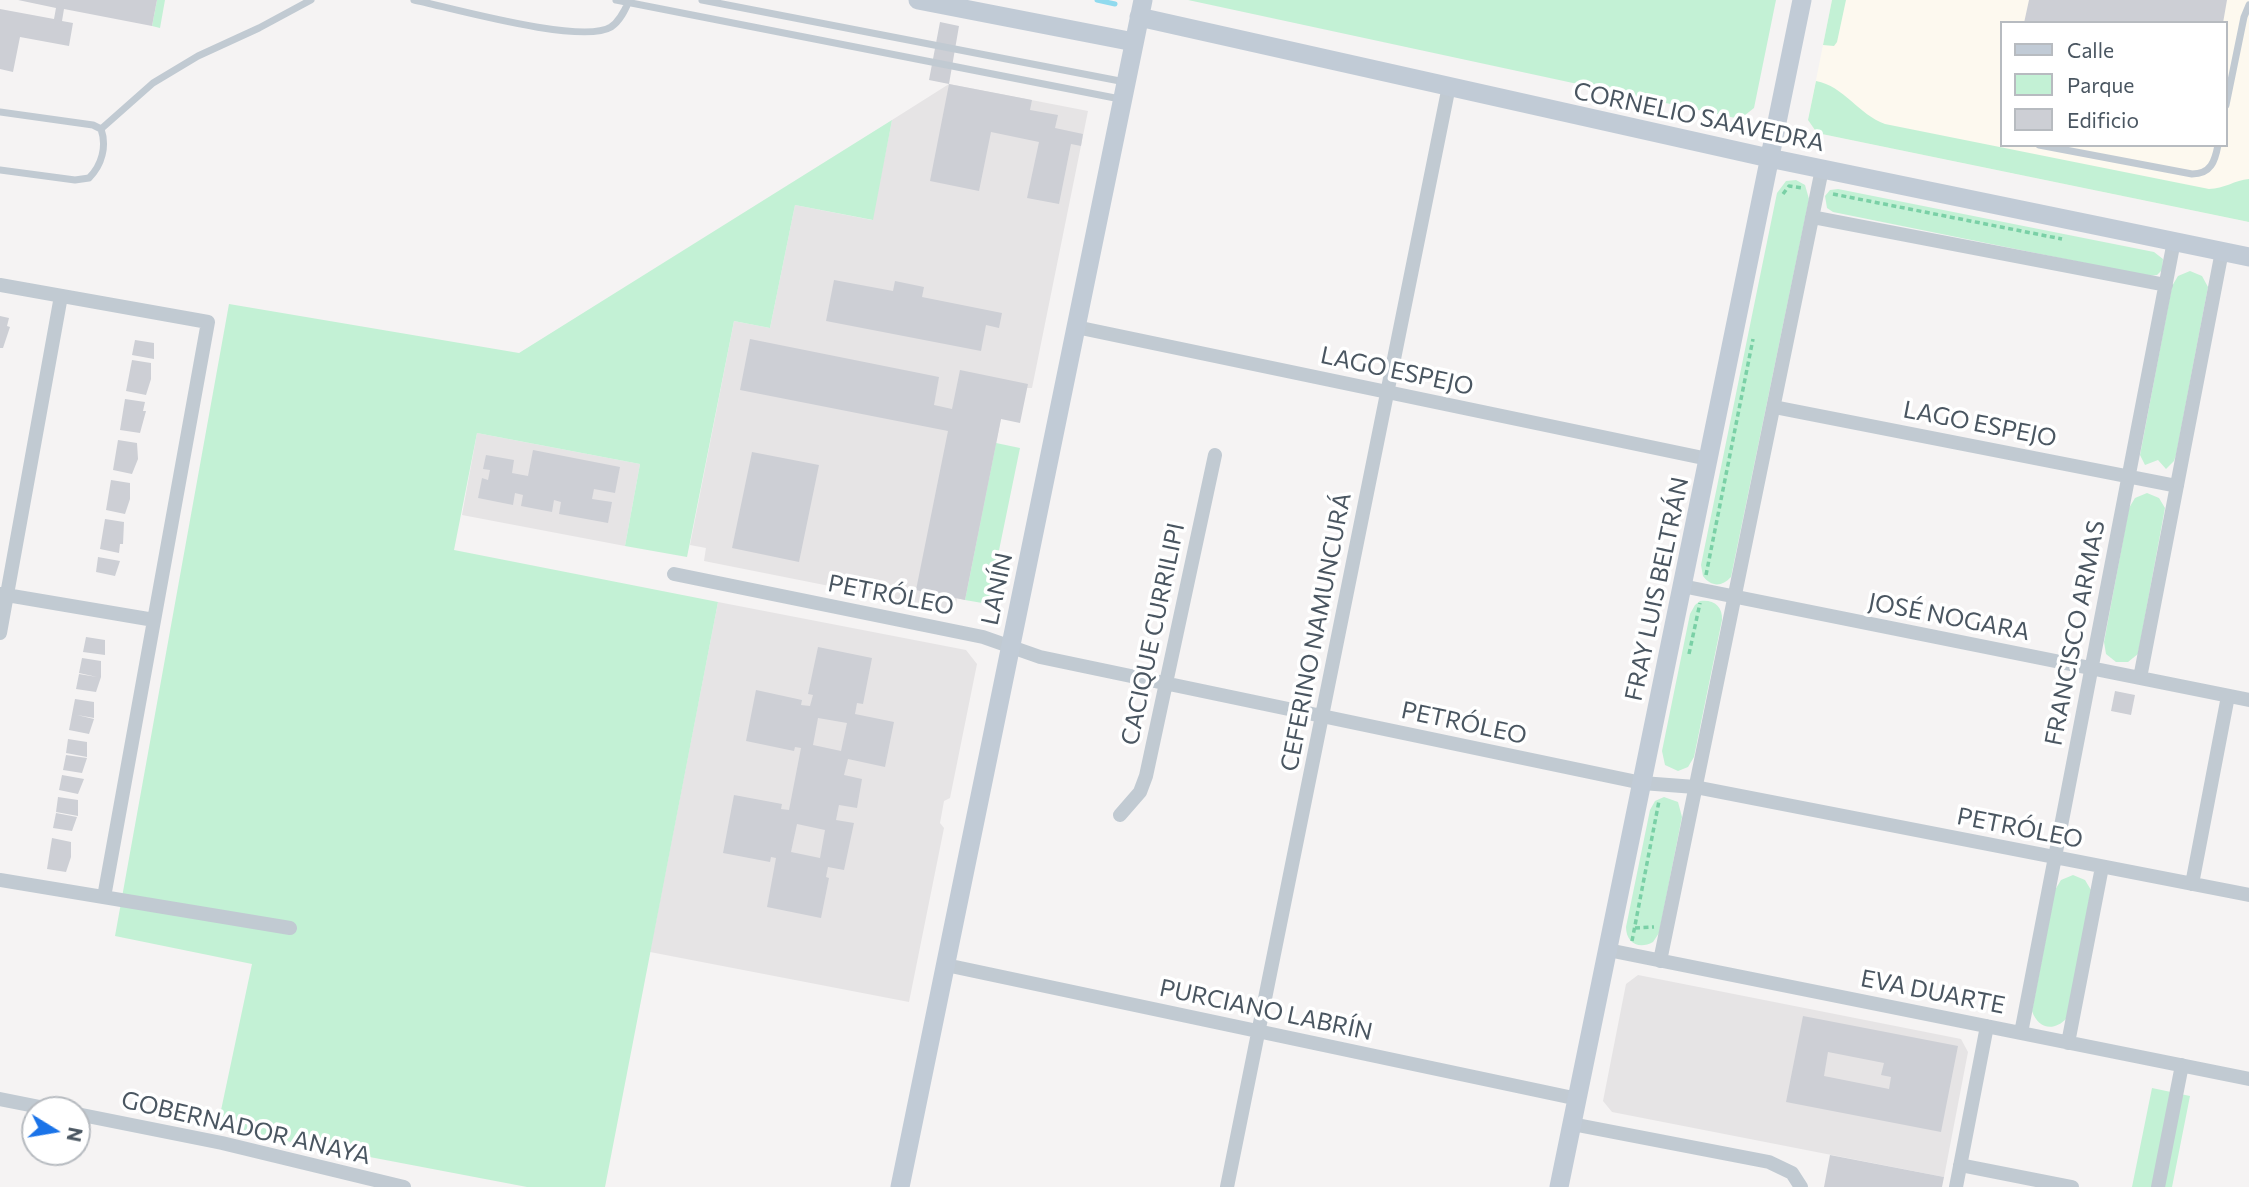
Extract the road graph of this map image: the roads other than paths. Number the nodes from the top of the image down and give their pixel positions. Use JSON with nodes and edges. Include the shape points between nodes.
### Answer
{"nodes":[{"id":1,"x":311,"y":0,"type":"edge"},
{"id":2,"x":414,"y":0,"type":"edge"},
{"id":3,"x":616,"y":0,"type":"edge"},
{"id":4,"x":702,"y":0,"type":"edge"},
{"id":5,"x":918,"y":0,"type":"edge"},
{"id":6,"x":1802,"y":0,"type":"edge"},
{"id":7,"x":629,"y":1,"type":"edge"},
{"id":8,"x":2249,"y":5,"type":"edge"},
{"id":9,"x":1141,"y":8,"type":"edge"},
{"id":10,"x":1134,"y":42,"type":"junction"},
{"id":11,"x":1449,"y":86,"type":"junction"},
{"id":12,"x":1124,"y":91,"type":"junction"},
{"id":13,"x":2228,"y":95,"type":"edge"},
{"id":14,"x":0,"y":112,"type":"edge"},
{"id":15,"x":101,"y":129,"type":"junction"},
{"id":16,"x":2050,"y":147,"type":"edge"},
{"id":17,"x":2217,"y":147,"type":"edge"},
{"id":18,"x":1769,"y":158,"type":"junction"},
{"id":19,"x":1822,"y":169,"type":"junction"},
{"id":20,"x":0,"y":170,"type":"edge"},
{"id":21,"x":1812,"y":217,"type":"junction"},
{"id":22,"x":2174,"y":241,"type":"junction"},
{"id":23,"x":2222,"y":251,"type":"junction"},
{"id":24,"x":2249,"y":257,"type":"edge"},
{"id":25,"x":0,"y":285,"type":"edge"},
{"id":26,"x":2166,"y":285,"type":"junction"},
{"id":27,"x":61,"y":296,"type":"junction"},
{"id":28,"x":1076,"y":327,"type":"junction"},
{"id":29,"x":1387,"y":392,"type":"junction"},
{"id":30,"x":1774,"y":407,"type":"junction"},
{"id":31,"x":1215,"y":455,"type":"dead end"},
{"id":32,"x":1708,"y":459,"type":"junction"},
{"id":33,"x":2129,"y":477,"type":"junction"},
{"id":34,"x":2177,"y":486,"type":"junction"},
{"id":35,"x":674,"y":574,"type":"dead end"},
{"id":36,"x":1682,"y":586,"type":"junction"},
{"id":37,"x":4,"y":595,"type":"edge"},
{"id":38,"x":1735,"y":597,"type":"junction"},
{"id":39,"x":154,"y":620,"type":"junction"},
{"id":40,"x":0,"y":633,"type":"edge"},
{"id":41,"x":1011,"y":646,"type":"junction"},
{"id":42,"x":2092,"y":668,"type":"junction"},
{"id":43,"x":2140,"y":678,"type":"junction"},
{"id":44,"x":1166,"y":684,"type":"junction"},
{"id":45,"x":2228,"y":696,"type":"junction"},
{"id":46,"x":2249,"y":700,"type":"edge"},
{"id":47,"x":1322,"y":717,"type":"junction"},
{"id":48,"x":1642,"y":783,"type":"junction"},
{"id":49,"x":1695,"y":788,"type":"junction"},
{"id":50,"x":1120,"y":815,"type":"dead end"},
{"id":51,"x":2055,"y":858,"type":"junction"},
{"id":52,"x":2102,"y":867,"type":"junction"},
{"id":53,"x":0,"y":880,"type":"edge"},
{"id":54,"x":2192,"y":884,"type":"junction"},
{"id":55,"x":2249,"y":895,"type":"edge"},
{"id":56,"x":104,"y":898,"type":"junction"},
{"id":57,"x":290,"y":928,"type":"dead end"},
{"id":58,"x":1608,"y":950,"type":"junction"},
{"id":59,"x":1660,"y":961,"type":"junction"},
{"id":60,"x":946,"y":965,"type":"junction"},
{"id":61,"x":1987,"y":1026,"type":"junction"},
{"id":62,"x":1258,"y":1031,"type":"junction"},
{"id":63,"x":2021,"y":1033,"type":"junction"},
{"id":64,"x":2068,"y":1042,"type":"junction"},
{"id":65,"x":2182,"y":1065,"type":"junction"},
{"id":66,"x":2249,"y":1079,"type":"edge"},
{"id":67,"x":1578,"y":1098,"type":"junction"},
{"id":68,"x":0,"y":1099,"type":"edge"},
{"id":69,"x":21,"y":1103,"type":"edge"},
{"id":70,"x":91,"y":1117,"type":"edge"},
{"id":71,"x":1572,"y":1124,"type":"junction"},
{"id":72,"x":1960,"y":1165,"type":"junction"},
{"id":73,"x":404,"y":1187,"type":"edge"},
{"id":74,"x":900,"y":1187,"type":"edge"},
{"id":75,"x":1227,"y":1187,"type":"edge"},
{"id":76,"x":1559,"y":1187,"type":"edge"},
{"id":77,"x":1801,"y":1187,"type":"edge"},
{"id":78,"x":1956,"y":1187,"type":"edge"},
{"id":79,"x":2072,"y":1187,"type":"edge"},
{"id":80,"x":2158,"y":1187,"type":"edge"}],
"edges":[{"from":1,"to":15,"type":"lane","via":[[198,55],[153,83]]},
{"from":2,"to":7,"type":"lane","via":[[577,33],[610,28]]},
{"from":3,"to":7,"type":"lane"},
{"from":4,"to":12,"type":"lane"},
{"from":5,"to":10,"type":"main road"},
{"from":6,"to":18,"type":"main road","name":"FRAY LUIS BELTRÁN"},
{"from":7,"to":12,"type":"lane"},
{"from":8,"to":13,"type":"lane"},
{"from":9,"to":10,"type":"main road","name":"LANÍN"},
{"from":9,"to":11,"type":"main road","name":"CORNELIO SAAVEDRA"},
{"from":10,"to":12,"type":"main road","name":"LANÍN"},
{"from":11,"to":18,"type":"main road","name":"CORNELIO SAAVEDRA"},
{"from":11,"to":29,"type":"street","name":"CEFERINO NAMUNCURÁ"},
{"from":12,"to":28,"type":"main road","name":"LANÍN"},
{"from":14,"to":15,"type":"lane"},
{"from":15,"to":20,"type":"lane","via":[[102,156],[89,178]]},
{"from":16,"to":17,"type":"lane","via":[[2200,174],[2211,167]]},
{"from":18,"to":19,"type":"main road","name":"CORNELIO SAAVEDRA"},
{"from":18,"to":32,"type":"main road","name":"FRAY LUIS BELTRÁN"},
{"from":19,"to":21,"type":"street"},
{"from":19,"to":22,"type":"main road","name":"CORNELIO SAAVEDRA"},
{"from":21,"to":26,"type":"street"},
{"from":21,"to":30,"type":"street"},
{"from":22,"to":23,"type":"main road","name":"CORNELIO SAAVEDRA"},
{"from":22,"to":26,"type":"street","name":"FRANCISCO ARMAS"},
{"from":23,"to":24,"type":"main road","name":"CORNELIO SAAVEDRA"},
{"from":23,"to":34,"type":"street"},
{"from":25,"to":27,"type":"street"},
{"from":26,"to":33,"type":"street","name":"FRANCISCO ARMAS"},
{"from":27,"to":37,"type":"street"},
{"from":27,"to":39,"type":"street","via":[[208,322]]},
{"from":28,"to":29,"type":"street","name":"LAGO ESPEJO"},
{"from":28,"to":41,"type":"main road","name":"LANÍN"},
{"from":29,"to":32,"type":"street","name":"LAGO ESPEJO"},
{"from":29,"to":47,"type":"street","name":"CEFERINO NAMUNCURÁ"},
{"from":30,"to":33,"type":"street","name":"LAGO ESPEJO"},
{"from":30,"to":38,"type":"street"},
{"from":31,"to":44,"type":"street","name":"CACIQUE CURRILIPI"},
{"from":32,"to":36,"type":"main road","name":"FRAY LUIS BELTRÁN"},
{"from":33,"to":34,"type":"street","name":"LAGO ESPEJO"},
{"from":33,"to":42,"type":"street","name":"FRANCISCO ARMAS"},
{"from":34,"to":43,"type":"street"},
{"from":35,"to":41,"type":"street","name":"PETRÓLEO","via":[[983,636]]},
{"from":36,"to":38,"type":"street","name":"JOSÉ NOGARA"},
{"from":36,"to":48,"type":"main road","name":"FRAY LUIS BELTRÁN"},
{"from":37,"to":39,"type":"street"},
{"from":37,"to":40,"type":"street"},
{"from":38,"to":42,"type":"street","name":"JOSÉ NOGARA"},
{"from":38,"to":49,"type":"street"},
{"from":39,"to":56,"type":"street"},
{"from":41,"to":44,"type":"street","name":"PETRÓLEO","via":[[1040,657]]},
{"from":41,"to":60,"type":"main road","name":"LANÍN"},
{"from":42,"to":43,"type":"street","name":"JOSÉ NOGARA"},
{"from":42,"to":51,"type":"street","name":"FRANCISCO ARMAS"},
{"from":43,"to":45,"type":"street","name":"JOSÉ NOGARA"},
{"from":44,"to":47,"type":"street","name":"PETRÓLEO"},
{"from":44,"to":50,"type":"street","name":"CACIQUE CURRILIPI","via":[[1144,784]]},
{"from":45,"to":46,"type":"street","name":"JOSÉ NOGARA"},
{"from":45,"to":54,"type":"street"},
{"from":47,"to":48,"type":"street","name":"PETRÓLEO"},
{"from":47,"to":62,"type":"street","name":"CEFERINO NAMUNCURÁ"},
{"from":48,"to":49,"type":"street","name":"PETRÓLEO"},
{"from":48,"to":58,"type":"main road","name":"FRAY LUIS BELTRÁN"},
{"from":49,"to":51,"type":"street","name":"PETRÓLEO"},
{"from":49,"to":59,"type":"street"},
{"from":51,"to":52,"type":"street","name":"PETRÓLEO"},
{"from":51,"to":63,"type":"street","name":"FRANCISCO ARMAS"},
{"from":52,"to":54,"type":"street","name":"PETRÓLEO"},
{"from":52,"to":64,"type":"street"},
{"from":53,"to":56,"type":"street"},
{"from":54,"to":55,"type":"street","name":"PETRÓLEO"},
{"from":56,"to":57,"type":"street"},
{"from":58,"to":59,"type":"street","name":"EVA DUARTE"},
{"from":58,"to":67,"type":"main road","name":"FRAY LUIS BELTRÁN"},
{"from":59,"to":61,"type":"street","name":"EVA DUARTE"},
{"from":60,"to":62,"type":"street","name":"PURCIANO LABRÍN"},
{"from":60,"to":74,"type":"main road","name":"LANÍN"},
{"from":61,"to":63,"type":"street","name":"EVA DUARTE"},
{"from":61,"to":72,"type":"street"},
{"from":62,"to":67,"type":"street","name":"PURCIANO LABRÍN"},
{"from":62,"to":75,"type":"street","name":"CEFERINO NAMUNCURÁ"},
{"from":63,"to":64,"type":"street","name":"EVA DUARTE"},
{"from":64,"to":65,"type":"street","name":"EVA DUARTE"},
{"from":65,"to":66,"type":"street","name":"EVA DUARTE"},
{"from":65,"to":80,"type":"street"},
{"from":67,"to":71,"type":"main road","name":"FRAY LUIS BELTRÁN"},
{"from":68,"to":69,"type":"street"},
{"from":70,"to":73,"type":"street","name":"GOBERNADOR ANAYA"},
{"from":71,"to":76,"type":"main road","name":"FRAY LUIS BELTRÁN"},
{"from":71,"to":77,"type":"street","via":[[1769,1162],[1792,1173]]},
{"from":72,"to":78,"type":"street"},
{"from":72,"to":79,"type":"street"}]}
